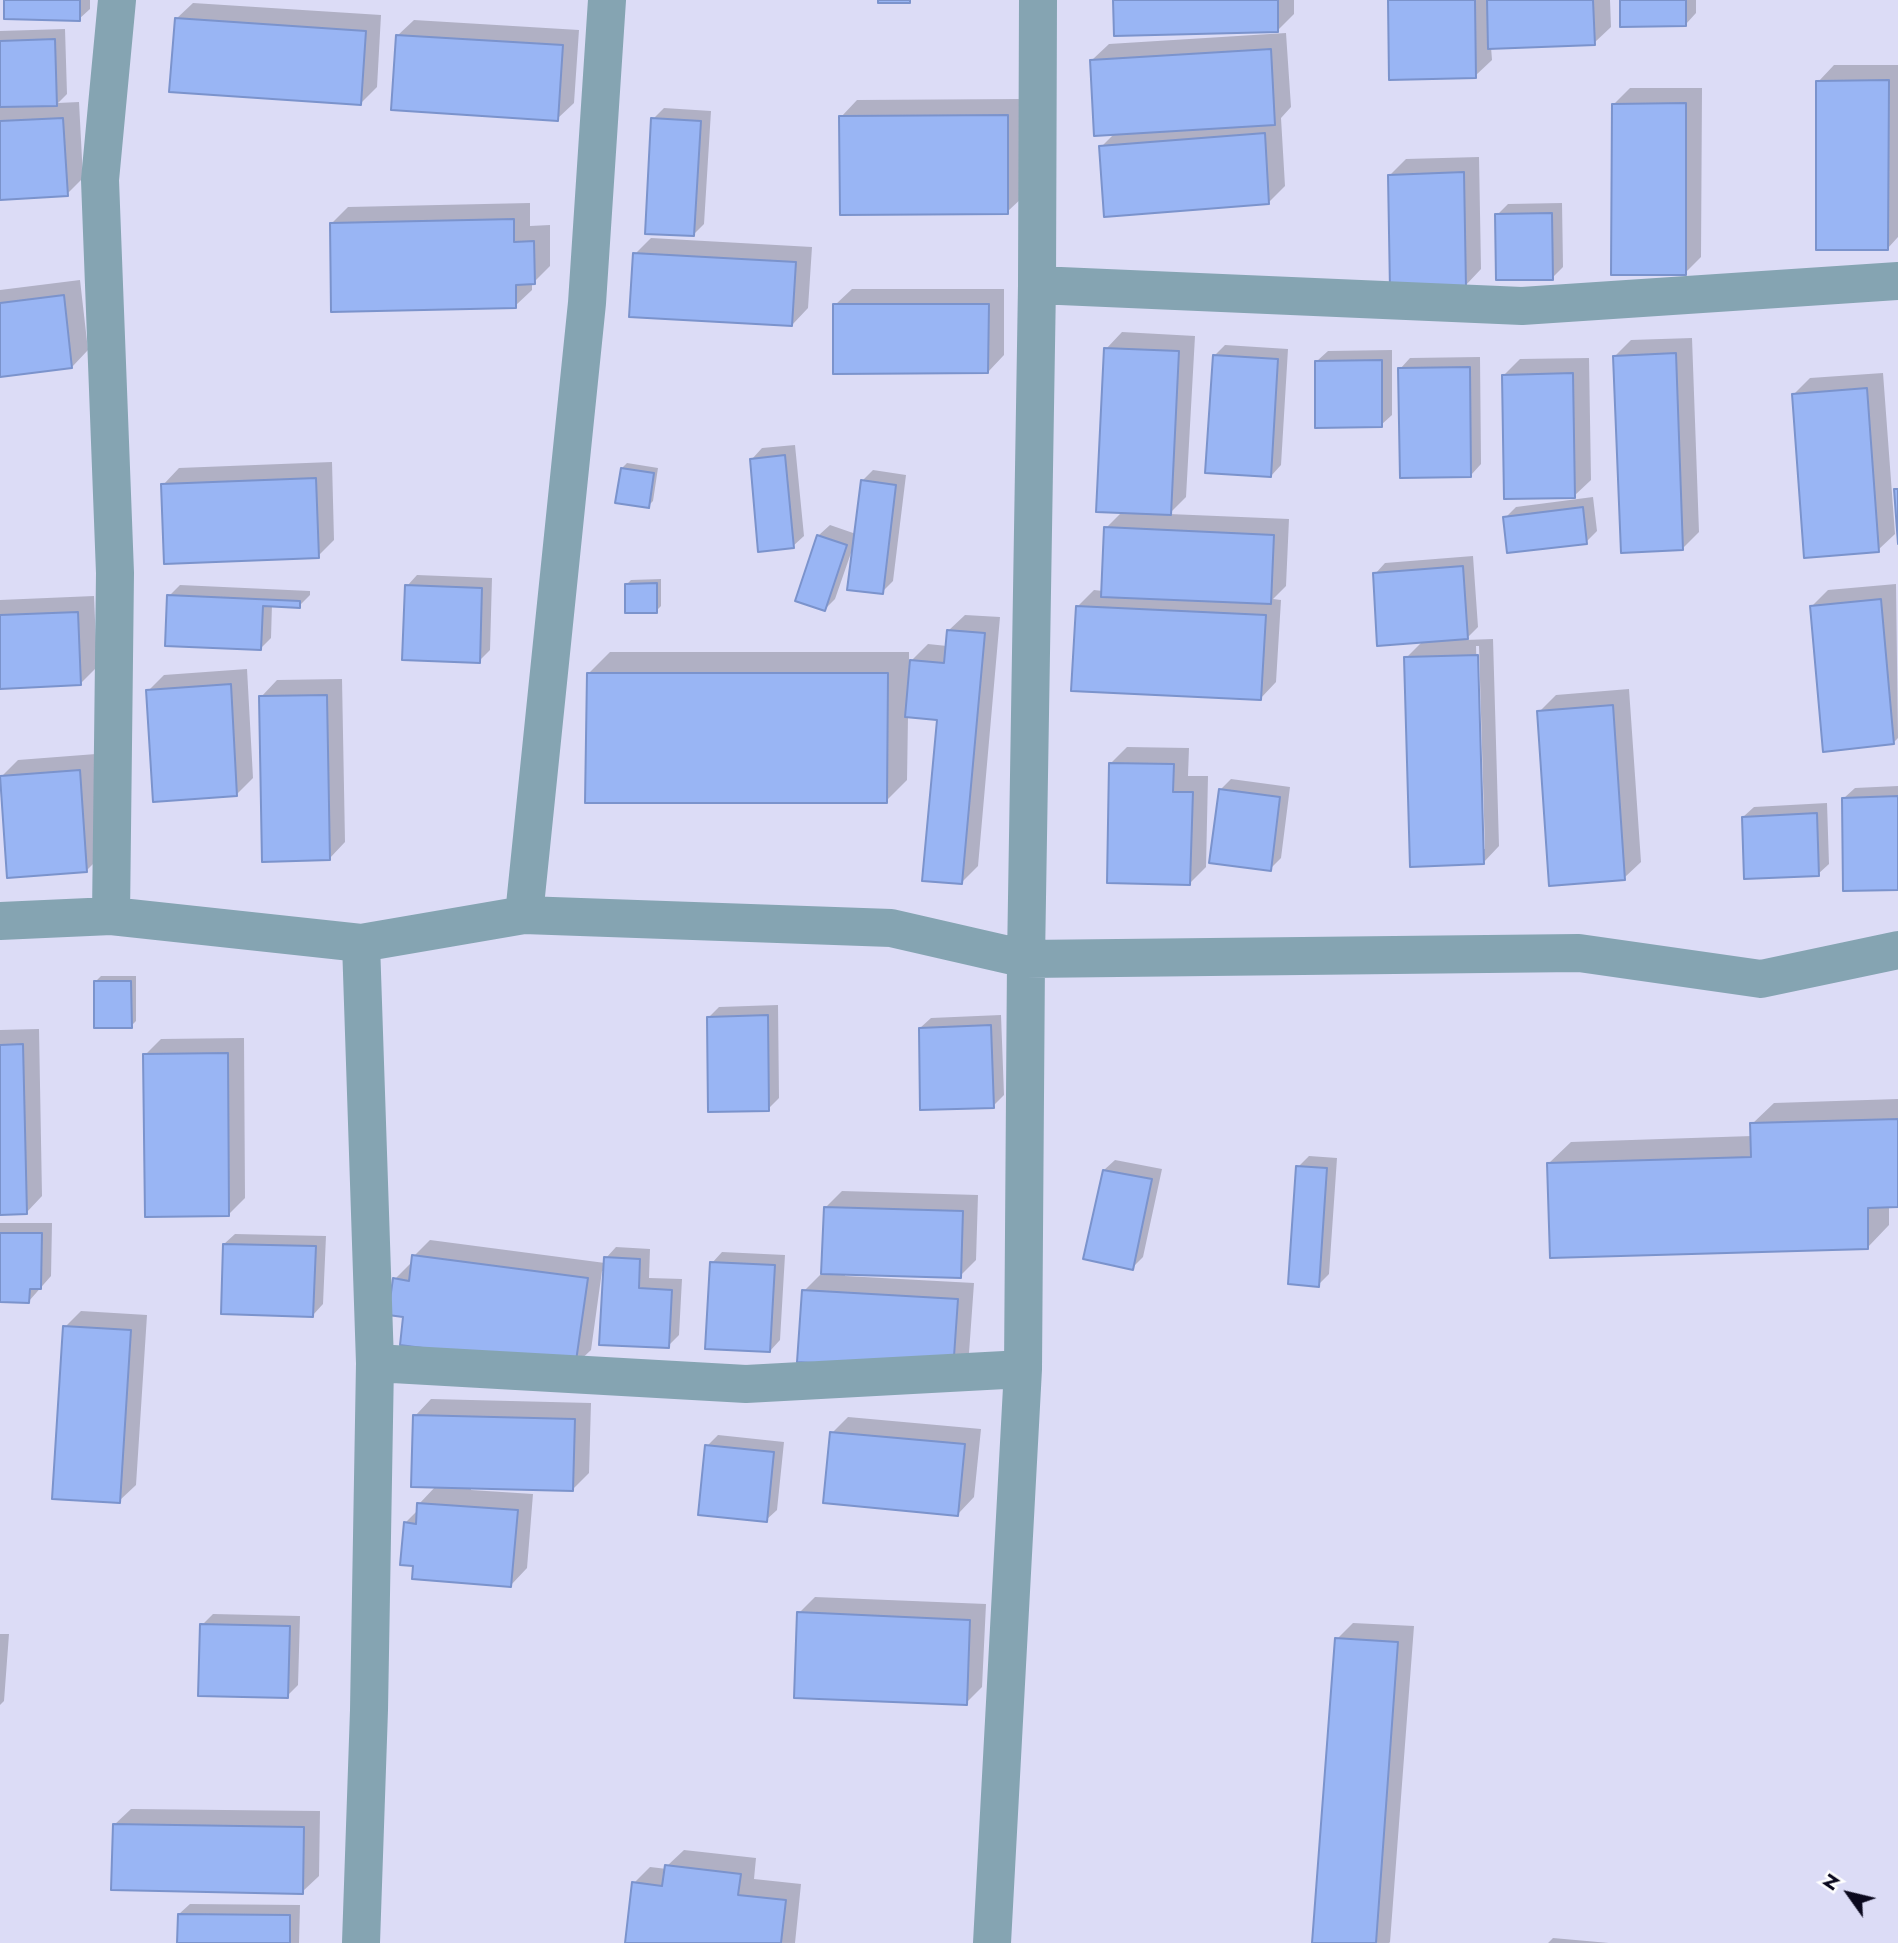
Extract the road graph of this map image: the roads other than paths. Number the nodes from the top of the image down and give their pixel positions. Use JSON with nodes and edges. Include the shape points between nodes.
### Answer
{"nodes":[{"id":1,"x":117,"y":0,"type":"edge"},
{"id":2,"x":607,"y":0,"type":"edge"},
{"id":3,"x":1038,"y":0,"type":"edge"},
{"id":4,"x":1898,"y":281,"type":"edge"},
{"id":5,"x":1037,"y":285,"type":"junction"},
{"id":6,"x":524,"y":915,"type":"junction"},
{"id":7,"x":111,"y":916,"type":"junction"},
{"id":8,"x":0,"y":921,"type":"edge"},
{"id":9,"x":361,"y":943,"type":"junction"},
{"id":10,"x":1898,"y":950,"type":"edge"},
{"id":11,"x":1026,"y":959,"type":"junction"},
{"id":12,"x":375,"y":1363,"type":"junction"},
{"id":13,"x":1023,"y":1369,"type":"junction"},
{"id":14,"x":361,"y":1943,"type":"edge"},
{"id":15,"x":992,"y":1943,"type":"edge"}],
"edges":[{"from":1,"to":7,"type":"street","via":[[100,180],[115,572]]},
{"from":2,"to":6,"type":"street","via":[[587,303]]},
{"from":3,"to":5,"type":"street"},
{"from":4,"to":5,"type":"street","via":[[1522,306]]},
{"from":5,"to":11,"type":"street"},
{"from":6,"to":9,"type":"street"},
{"from":6,"to":11,"type":"street","via":[[891,928]]},
{"from":7,"to":8,"type":"street"},
{"from":7,"to":9,"type":"street"},
{"from":9,"to":12,"type":"street"},
{"from":10,"to":11,"type":"street","via":[[1761,979],[1579,953]]},
{"from":11,"to":13,"type":"street"},
{"from":12,"to":13,"type":"street","via":[[746,1384]]},
{"from":12,"to":14,"type":"street"},
{"from":13,"to":15,"type":"street"}]}
